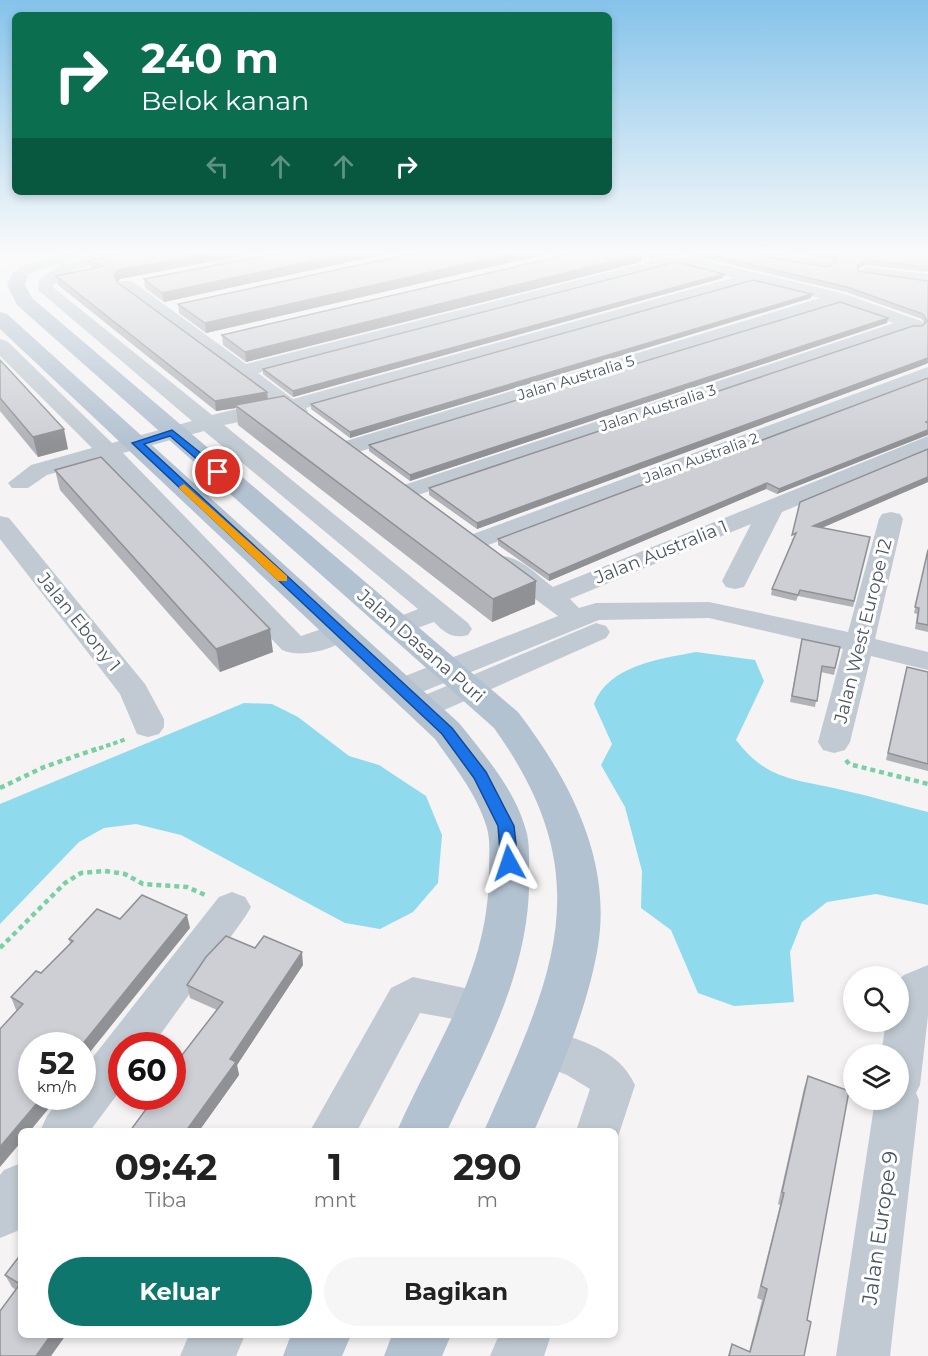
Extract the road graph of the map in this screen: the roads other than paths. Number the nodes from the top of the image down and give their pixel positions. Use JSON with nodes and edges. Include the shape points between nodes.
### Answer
{"nodes":[{"id":1,"x":37,"y":317,"type":"edge"},
{"id":2,"x":79,"y":317,"type":"edge"},
{"id":3,"x":169,"y":317,"type":"edge"},
{"id":4,"x":451,"y":317,"type":"edge"},
{"id":5,"x":608,"y":317,"type":"edge"},
{"id":6,"x":779,"y":317,"type":"edge"},
{"id":7,"x":892,"y":317,"type":"edge"},
{"id":8,"x":0,"y":318,"type":"edge"},
{"id":9,"x":919,"y":327,"type":"edge"},
{"id":10,"x":225,"y":336,"type":"edge"},
{"id":11,"x":202,"y":342,"type":"junction"},
{"id":12,"x":0,"y":345,"type":"edge"},
{"id":13,"x":242,"y":371,"type":"junction"},
{"id":14,"x":928,"y":373,"type":"edge"},
{"id":15,"x":282,"y":408,"type":"junction"},
{"id":16,"x":213,"y":427,"type":"junction"},
{"id":17,"x":928,"y":443,"type":"edge"},
{"id":18,"x":144,"y":447,"type":"junction"},
{"id":19,"x":10,"y":485,"type":"edge"},
{"id":20,"x":426,"y":506,"type":"edge"},
{"id":21,"x":772,"y":507,"type":"junction"},
{"id":22,"x":891,"y":519,"type":"dead end"},
{"id":23,"x":0,"y":523,"type":"edge"},
{"id":24,"x":455,"y":527,"type":"edge"},
{"id":25,"x":474,"y":542,"type":"junction"},
{"id":26,"x":735,"y":581,"type":"dead end"},
{"id":27,"x":436,"y":611,"type":"junction"},
{"id":28,"x":398,"y":627,"type":"junction"},
{"id":29,"x":458,"y":629,"type":"dead end"},
{"id":30,"x":859,"y":645,"type":"junction"},
{"id":31,"x":928,"y":661,"type":"edge"},
{"id":32,"x":459,"y":680,"type":"junction"},
{"id":33,"x":412,"y":699,"type":"junction"},
{"id":34,"x":148,"y":727,"type":"road end"},
{"id":35,"x":834,"y":742,"type":"road end"},
{"id":36,"x":232,"y":907,"type":"road end"},
{"id":37,"x":928,"y":982,"type":"edge"},
{"id":38,"x":482,"y":1007,"type":"junction"},
{"id":39,"x":138,"y":1032,"type":"edge"},
{"id":40,"x":903,"y":1044,"type":"edge"},
{"id":41,"x":545,"y":1047,"type":"junction"},
{"id":42,"x":108,"y":1072,"type":"edge"},
{"id":43,"x":896,"y":1110,"type":"edge"},
{"id":44,"x":65,"y":1128,"type":"edge"},
{"id":45,"x":335,"y":1128,"type":"edge"},
{"id":46,"x":423,"y":1128,"type":"edge"},
{"id":47,"x":511,"y":1128,"type":"edge"},
{"id":48,"x":600,"y":1128,"type":"edge"},
{"id":49,"x":18,"y":1190,"type":"edge"},
{"id":50,"x":0,"y":1214,"type":"edge"},
{"id":51,"x":217,"y":1338,"type":"edge"},
{"id":52,"x":321,"y":1338,"type":"edge"},
{"id":53,"x":421,"y":1338,"type":"edge"},
{"id":54,"x":524,"y":1338,"type":"edge"},
{"id":55,"x":207,"y":1356,"type":"edge"},
{"id":56,"x":312,"y":1356,"type":"edge"},
{"id":57,"x":413,"y":1356,"type":"edge"},
{"id":58,"x":517,"y":1356,"type":"edge"},
{"id":59,"x":863,"y":1356,"type":"edge"}],
"edges":[{"from":1,"to":18,"type":"main road","name":"Jalan Dasana Puri"},
{"from":2,"to":16,"type":"street"},
{"from":3,"to":11,"type":"street"},
{"from":4,"to":13,"type":"street"},
{"from":5,"to":15,"type":"street"},
{"from":6,"to":15,"type":"street","name":"Jalan Australia 5","via":[[356,454]]},
{"from":7,"to":9,"type":"street"},
{"from":8,"to":18,"type":"main road","name":"Jalan Dasana Puri"},
{"from":9,"to":20,"type":"street","name":"Jalan Australia 3","via":[[398,486]]},
{"from":10,"to":11,"type":"street"},
{"from":11,"to":13,"type":"street"},
{"from":12,"to":18,"type":"street"},
{"from":13,"to":15,"type":"street"},
{"from":14,"to":25,"type":"street","name":"Jalan Australia 2"},
{"from":15,"to":16,"type":"street","via":[[254,421]]},
{"from":16,"to":18,"type":"street"},
{"from":16,"to":27,"type":"street"},
{"from":17,"to":21,"type":"street","name":"Jalan Australia 1"},
{"from":18,"to":19,"type":"street","via":[[46,480]]},
{"from":18,"to":28,"type":"main road","name":"Jalan Dasana Puri"},
{"from":18,"to":33,"type":"main road","name":"Jalan Dasana Puri"},
{"from":21,"to":25,"type":"street","name":"Jalan Australia 1","via":[[559,604]]},
{"from":21,"to":26,"type":"street","name":"Jalan Australia 1"},
{"from":22,"to":30,"type":"street","name":"Jalan West Europe 12"},
{"from":23,"to":34,"type":"street","name":"Jalan Ebony 1","via":[[134,691]]},
{"from":24,"to":25,"type":"street"},
{"from":27,"to":28,"type":"street"},
{"from":27,"to":29,"type":"street"},
{"from":28,"to":32,"type":"main road","name":"Jalan Dasana Puri"},
{"from":30,"to":31,"type":"street"},
{"from":30,"to":32,"type":"street","via":[[708,610],[654,608],[619,614],[607,627]]},
{"from":30,"to":35,"type":"street","name":"Jalan West Europe 12"},
{"from":32,"to":33,"type":"street"},
{"from":32,"to":41,"type":"main road","name":"Jalan Dasana Puri","via":[[506,720],[532,753],[562,809],[577,870],[577,944]]},
{"from":33,"to":38,"type":"main road","name":"Jalan Dasana Puri","via":[[447,731],[481,776],[506,826],[511,881],[501,960]]},
{"from":36,"to":39,"type":"street"},
{"from":37,"to":40,"type":"street","via":[[910,995]]},
{"from":38,"to":45,"type":"street","via":[[413,994],[406,1000]]},
{"from":38,"to":46,"type":"main road","name":"Jalan Dasana Puri"},
{"from":41,"to":47,"type":"main road","name":"Jalan Dasana Puri"},
{"from":41,"to":48,"type":"street","via":[[597,1068],[607,1076],[613,1085]]},
{"from":42,"to":44,"type":"street"},
{"from":43,"to":59,"type":"street","name":"Jalan Europe 9"},
{"from":49,"to":50,"type":"street"},
{"from":51,"to":55,"type":"street"},
{"from":52,"to":56,"type":"main road"},
{"from":53,"to":57,"type":"main road"},
{"from":54,"to":58,"type":"street"}]}
